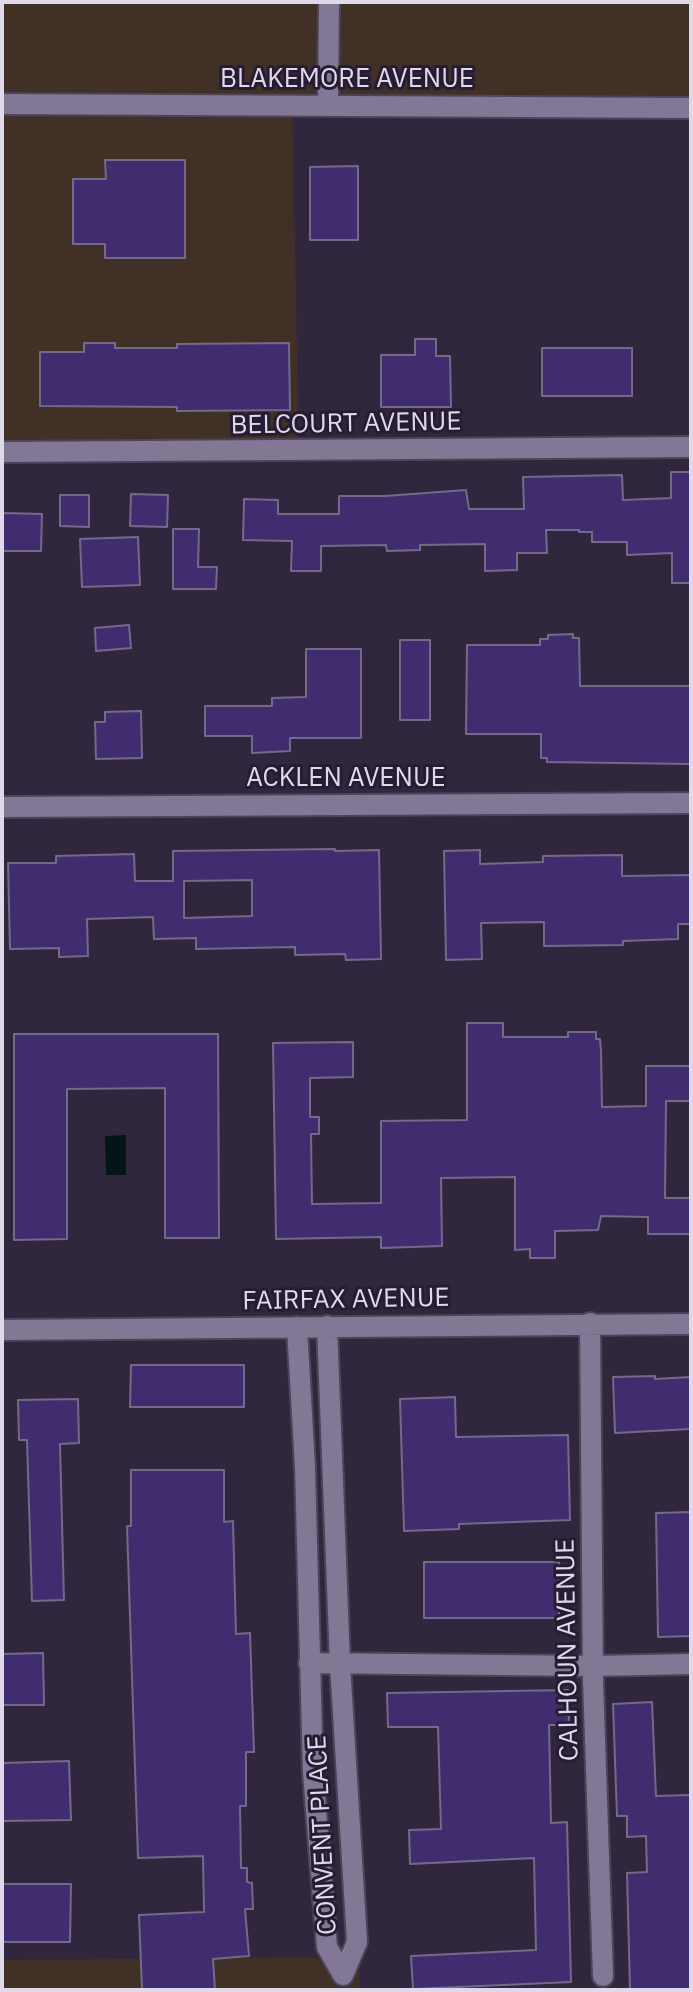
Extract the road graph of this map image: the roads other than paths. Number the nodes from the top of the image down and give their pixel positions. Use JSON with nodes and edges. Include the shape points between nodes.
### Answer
{"nodes":[{"id":1,"x":329,"y":2,"type":"edge"},
{"id":2,"x":2,"y":104,"type":"edge"},
{"id":3,"x":328,"y":105,"type":"junction"},
{"id":4,"x":691,"y":108,"type":"edge"},
{"id":5,"x":691,"y":447,"type":"edge"},
{"id":6,"x":2,"y":452,"type":"edge"},
{"id":7,"x":691,"y":803,"type":"edge"},
{"id":8,"x":2,"y":807,"type":"edge"},
{"id":9,"x":590,"y":1323,"type":"junction"},
{"id":10,"x":691,"y":1324,"type":"edge"},
{"id":11,"x":327,"y":1326,"type":"junction"},
{"id":12,"x":297,"y":1327,"type":"junction"},
{"id":13,"x":2,"y":1330,"type":"edge"},
{"id":14,"x":309,"y":1663,"type":"junction"},
{"id":15,"x":340,"y":1664,"type":"junction"},
{"id":16,"x":691,"y":1664,"type":"edge"},
{"id":17,"x":594,"y":1666,"type":"junction"},
{"id":18,"x":603,"y":1976,"type":"dead end"}],
"edges":[{"from":1,"to":3,"type":"street"},
{"from":2,"to":3,"type":"street","name":"BLAKEMORE AVENUE"},
{"from":3,"to":4,"type":"street","name":"BLAKEMORE AVENUE"},
{"from":5,"to":6,"type":"street","name":"BELCOURT AVENUE"},
{"from":7,"to":8,"type":"street","name":"ACKLEN AVENUE"},
{"from":9,"to":10,"type":"street","name":"FAIRFAX AVENUE"},
{"from":9,"to":11,"type":"street","name":"FAIRFAX AVENUE"},
{"from":9,"to":17,"type":"street","name":"CALHOUN AVENUE"},
{"from":11,"to":12,"type":"street","name":"FAIRFAX AVENUE"},
{"from":11,"to":15,"type":"street","name":"CONVENT PLACE"},
{"from":12,"to":13,"type":"street","name":"FAIRFAX AVENUE"},
{"from":12,"to":14,"type":"street","name":"CONVENT PLACE"},
{"from":14,"to":15,"type":"street"},
{"from":14,"to":15,"type":"street","name":"CONVENT PLACE","via":[[327,1947],[343,1975],[357,1942]]},
{"from":15,"to":17,"type":"street"},
{"from":16,"to":17,"type":"street"},
{"from":17,"to":18,"type":"street","name":"CALHOUN AVENUE"}]}
